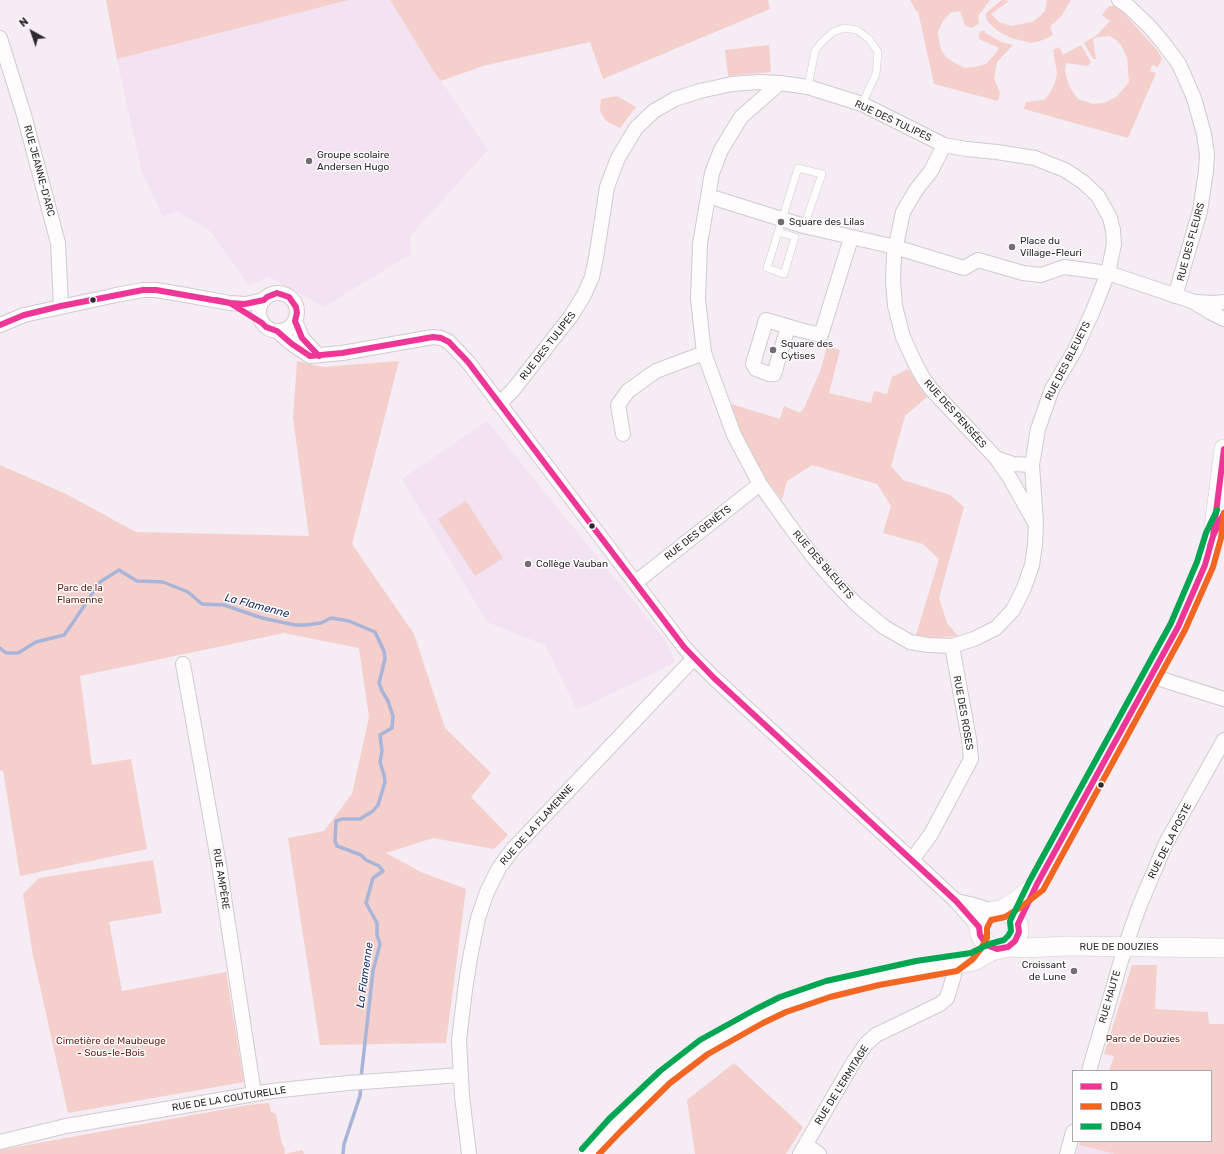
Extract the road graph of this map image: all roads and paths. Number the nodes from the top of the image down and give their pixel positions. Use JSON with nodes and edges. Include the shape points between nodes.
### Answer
{"nodes":[{"id":1,"x":1119,"y":0,"type":"edge"},
{"id":2,"x":0,"y":38,"type":"edge"},
{"id":3,"x":780,"y":83,"type":"junction"},
{"id":4,"x":808,"y":87,"type":"junction"},
{"id":5,"x":862,"y":104,"type":"junction"},
{"id":6,"x":944,"y":145,"type":"junction"},
{"id":7,"x":708,"y":196,"type":"junction"},
{"id":8,"x":783,"y":219,"type":"junction"},
{"id":9,"x":804,"y":226,"type":"junction"},
{"id":10,"x":778,"y":232,"type":"junction"},
{"id":11,"x":852,"y":238,"type":"junction"},
{"id":12,"x":895,"y":247,"type":"junction"},
{"id":13,"x":1108,"y":273,"type":"junction"},
{"id":14,"x":1175,"y":296,"type":"junction"},
{"id":15,"x":264,"y":300,"type":"junction"},
{"id":16,"x":1192,"y":301,"type":"junction"},
{"id":17,"x":1224,"y":302,"type":"edge"},
{"id":18,"x":230,"y":303,"type":"junction"},
{"id":19,"x":61,"y":306,"type":"junction"},
{"id":20,"x":1224,"y":319,"type":"edge"},
{"id":21,"x":295,"y":321,"type":"junction"},
{"id":22,"x":262,"y":323,"type":"junction"},
{"id":23,"x":0,"y":325,"type":"edge"},
{"id":24,"x":788,"y":327,"type":"dead end"},
{"id":25,"x":277,"y":331,"type":"junction"},
{"id":26,"x":704,"y":353,"type":"junction"},
{"id":27,"x":318,"y":356,"type":"junction"},
{"id":28,"x":499,"y":404,"type":"junction"},
{"id":29,"x":623,"y":434,"type":"dead end"},
{"id":30,"x":1224,"y":449,"type":"edge"},
{"id":31,"x":996,"y":458,"type":"junction"},
{"id":32,"x":1032,"y":465,"type":"junction"},
{"id":33,"x":1010,"y":478,"type":"junction"},
{"id":34,"x":1033,"y":479,"type":"junction"},
{"id":35,"x":760,"y":484,"type":"junction"},
{"id":36,"x":1224,"y":513,"type":"edge"},
{"id":37,"x":1036,"y":523,"type":"junction"},
{"id":38,"x":1213,"y":536,"type":"junction"},
{"id":39,"x":636,"y":582,"type":"junction"},
{"id":40,"x":952,"y":646,"type":"junction"},
{"id":41,"x":694,"y":658,"type":"junction"},
{"id":42,"x":183,"y":664,"type":"dead end"},
{"id":43,"x":1151,"y":676,"type":"junction"},
{"id":44,"x":1224,"y":699,"type":"edge"},
{"id":45,"x":1224,"y":740,"type":"edge"},
{"id":46,"x":912,"y":860,"type":"junction"},
{"id":47,"x":1037,"y":884,"type":"junction"},
{"id":48,"x":956,"y":901,"type":"junction"},
{"id":49,"x":997,"y":910,"type":"junction"},
{"id":50,"x":1018,"y":928,"type":"junction"},
{"id":51,"x":980,"y":931,"type":"junction"},
{"id":52,"x":1048,"y":947,"type":"junction"},
{"id":53,"x":1125,"y":947,"type":"junction"},
{"id":54,"x":1002,"y":948,"type":"junction"},
{"id":55,"x":1224,"y":948,"type":"edge"},
{"id":56,"x":953,"y":964,"type":"junction"},
{"id":57,"x":1089,"y":1070,"type":"edge"},
{"id":58,"x":461,"y":1075,"type":"junction"},
{"id":59,"x":254,"y":1094,"type":"junction"},
{"id":60,"x":1072,"y":1136,"type":"edge"},
{"id":61,"x":0,"y":1142,"type":"edge"},
{"id":62,"x":803,"y":1149,"type":"edge"},
{"id":63,"x":469,"y":1154,"type":"edge"},
{"id":64,"x":588,"y":1154,"type":"edge"},
{"id":65,"x":819,"y":1154,"type":"edge"},
{"id":66,"x":1067,"y":1154,"type":"edge"}],
"edges":[{"from":1,"to":14,"type":"street","name":"RUE DES FLEURS","via":[[1149,26],[1179,64],[1194,98],[1204,134],[1207,154],[1200,211]]},
{"from":2,"to":19,"type":"street","name":"RUE JEANNE-D'ARC","via":[[24,115],[58,243]]},
{"from":3,"to":4,"type":"street","name":"RUE DES TULIPES"},
{"from":3,"to":7,"type":"street","name":"RUE DES BLEUETS","via":[[741,118],[732,131],[712,173]]},
{"from":3,"to":28,"type":"street","name":"RUE DES TULIPES","via":[[732,84],[700,91],[675,99],[654,111],[636,128],[618,158],[607,187],[592,277],[584,294],[572,316]]},
{"from":4,"to":5,"type":"street","name":"RUE DES TULIPES"},
{"from":4,"to":5,"type":"lane","via":[[815,51],[821,43],[833,32],[844,28],[857,30],[869,39],[878,52],[876,74]]},
{"from":5,"to":6,"type":"street","name":"RUE DES TULIPES"},
{"from":6,"to":12,"type":"street","name":"RUE DES PENSÉES","via":[[931,171],[903,212]]},
{"from":6,"to":13,"type":"street","name":"RUE DES TULIPES","via":[[1036,158],[1066,170],[1083,182],[1098,196],[1110,218],[1114,244]]},
{"from":7,"to":8,"type":"street"},
{"from":7,"to":26,"type":"street","name":"RUE DES BLEUETS","via":[[700,244],[698,299]]},
{"from":8,"to":9,"type":"street"},
{"from":8,"to":9,"type":"lane","via":[[798,168],[822,174]]},
{"from":8,"to":10,"type":"lane"},
{"from":9,"to":11,"type":"street"},
{"from":10,"to":10,"type":"lane","via":[[767,268],[784,274],[795,237]]},
{"from":11,"to":12,"type":"street"},
{"from":11,"to":24,"type":"street","via":[[821,335]]},
{"from":12,"to":13,"type":"street","via":[[964,268],[978,260],[1023,273],[1041,275],[1064,267]]},
{"from":12,"to":31,"type":"street","name":"RUE DES PENSÉES","via":[[895,306],[903,337],[915,364],[931,389]]},
{"from":13,"to":14,"type":"street"},
{"from":13,"to":32,"type":"street","name":"RUE DES BLEUETS","via":[[1075,350],[1052,389],[1038,429]]},
{"from":14,"to":16,"type":"street"},
{"from":15,"to":18,"type":"street","via":[[245,304]]},
{"from":15,"to":21,"type":"street","via":[[277,293],[289,297],[296,307]]},
{"from":15,"to":22,"type":"street","via":[[259,312]]},
{"from":16,"to":17,"type":"street"},
{"from":16,"to":20,"type":"street"},
{"from":18,"to":19,"type":"street","via":[[143,290]]},
{"from":18,"to":22,"type":"street"},
{"from":19,"to":23,"type":"street","via":[[24,315]]},
{"from":21,"to":25,"type":"street","via":[[288,328]]},
{"from":21,"to":27,"type":"street","via":[[302,338]]},
{"from":22,"to":25,"type":"street"},
{"from":25,"to":27,"type":"street","via":[[310,356]]},
{"from":26,"to":29,"type":"street","via":[[656,371],[628,391],[618,405]]},
{"from":26,"to":35,"type":"street","name":"RUE DES BLEUETS","via":[[734,435]]},
{"from":27,"to":28,"type":"street","via":[[433,337],[441,338],[449,342],[468,362]]},
{"from":28,"to":39,"type":"street"},
{"from":30,"to":38,"type":"main road"},
{"from":31,"to":32,"type":"street","name":"RUE DES PENSÉES","via":[[1013,464]]},
{"from":31,"to":33,"type":"street","name":"RUE DES PENSÉES"},
{"from":32,"to":34,"type":"street","name":"RUE DES BLEUETS"},
{"from":33,"to":34,"type":"street","via":[[1023,481]]},
{"from":33,"to":37,"type":"street","name":"RUE DES PENSÉES"},
{"from":34,"to":37,"type":"street","name":"RUE DES BLEUETS"},
{"from":35,"to":39,"type":"street","name":"RUE DES GENÊTS"},
{"from":35,"to":40,"type":"street","name":"RUE DES BLEUETS","via":[[833,580],[884,627],[910,642]]},
{"from":36,"to":38,"type":"main road"},
{"from":37,"to":40,"type":"street","name":"RUE DES BLEUETS","via":[[1032,565],[1013,610],[996,628]]},
{"from":38,"to":43,"type":"main road","via":[[1205,565],[1181,620]]},
{"from":39,"to":41,"type":"street"},
{"from":40,"to":46,"type":"street","name":"RUE DES ROSES","via":[[971,759],[931,834]]},
{"from":41,"to":46,"type":"street"},
{"from":41,"to":58,"type":"street","name":"RUE DE LA FLAMENNE","via":[[537,823],[499,868],[478,918],[470,958],[459,1040]]},
{"from":42,"to":59,"type":"street","name":"RUE AMPÈRE","via":[[220,871]]},
{"from":43,"to":44,"type":"street"},
{"from":43,"to":47,"type":"main road"},
{"from":45,"to":53,"type":"street","name":"RUE DE LA POSTE","via":[[1166,843],[1138,907]]},
{"from":46,"to":48,"type":"street"},
{"from":47,"to":49,"type":"main road","via":[[1016,901]]},
{"from":47,"to":50,"type":"main road"},
{"from":48,"to":49,"type":"street"},
{"from":48,"to":51,"type":"street"},
{"from":49,"to":50,"type":"main road","via":[[1008,912],[1014,917]]},
{"from":49,"to":51,"type":"main road","via":[[986,914]]},
{"from":50,"to":52,"type":"main road","name":"RUE DE DOUZIES","via":[[1033,940]]},
{"from":50,"to":54,"type":"main road","via":[[1015,941]]},
{"from":51,"to":54,"type":"main road","via":[[984,942],[989,946]]},
{"from":51,"to":56,"type":"main road","via":[[967,953]]},
{"from":52,"to":53,"type":"main road","name":"RUE DE DOUZIES"},
{"from":52,"to":54,"type":"main road"},
{"from":53,"to":55,"type":"main road","name":"RUE DE DOUZIES"},
{"from":53,"to":57,"type":"street","name":"RUE HAUTE"},
{"from":54,"to":56,"type":"main road","via":[[986,953],[974,962]]},
{"from":56,"to":62,"type":"street","name":"RUE DE L'ERMITAGE","via":[[954,975],[947,998],[940,1004],[876,1035],[866,1044]]},
{"from":56,"to":64,"type":"main road","via":[[878,977],[828,990],[783,1005],[737,1027],[704,1047],[665,1077]]},
{"from":58,"to":59,"type":"street","name":"RUE DE LA COUTURELLE","via":[[348,1083]]},
{"from":58,"to":63,"type":"street","name":"RUE DE LA FLAMENNE"},
{"from":59,"to":61,"type":"street","name":"RUE DE LA COUTURELLE","via":[[66,1126]]},
{"from":60,"to":66,"type":"street"},
{"from":62,"to":65,"type":"street"}]}
